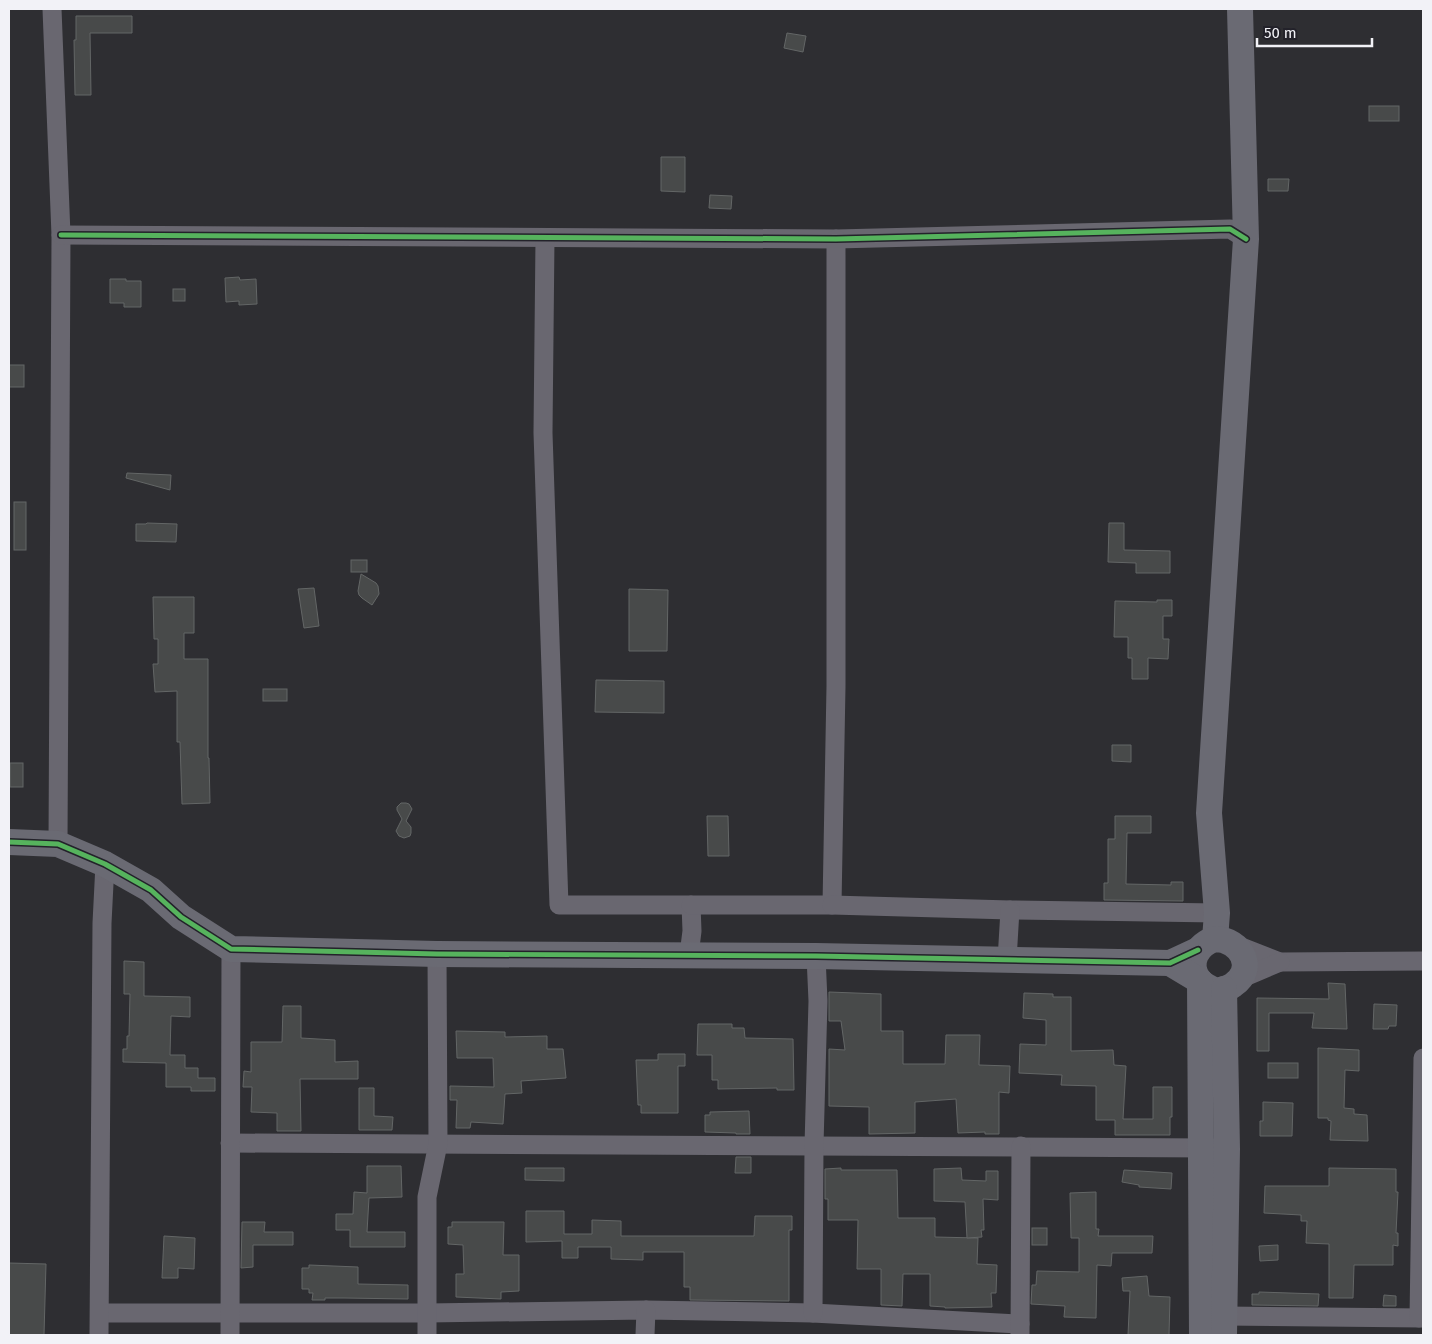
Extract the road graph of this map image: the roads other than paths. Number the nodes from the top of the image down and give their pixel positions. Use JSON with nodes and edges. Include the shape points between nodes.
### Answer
{"nodes":[{"id":1,"x":52,"y":9,"type":"edge"},
{"id":2,"x":1240,"y":9,"type":"edge"},
{"id":3,"x":61,"y":235,"type":"junction"},
{"id":4,"x":545,"y":238,"type":"junction"},
{"id":5,"x":836,"y":239,"type":"junction"},
{"id":6,"x":1246,"y":239,"type":"junction"},
{"id":7,"x":9,"y":842,"type":"edge"},
{"id":8,"x":58,"y":844,"type":"junction"},
{"id":9,"x":105,"y":864,"type":"junction"},
{"id":10,"x":832,"y":905,"type":"junction"},
{"id":11,"x":691,"y":909,"type":"junction"},
{"id":12,"x":1217,"y":913,"type":"junction"},
{"id":13,"x":1009,"y":914,"type":"junction"},
{"id":14,"x":691,"y":943,"type":"junction"},
{"id":15,"x":1216,"y":944,"type":"junction"},
{"id":16,"x":231,"y":949,"type":"junction"},
{"id":17,"x":1007,"y":949,"type":"junction"},
{"id":18,"x":437,"y":954,"type":"junction"},
{"id":19,"x":816,"y":956,"type":"junction"},
{"id":20,"x":1423,"y":961,"type":"edge"},
{"id":21,"x":1280,"y":962,"type":"junction"},
{"id":22,"x":1170,"y":963,"type":"junction"},
{"id":23,"x":1221,"y":983,"type":"junction"},
{"id":24,"x":1423,"y":1058,"type":"edge"},
{"id":25,"x":1423,"y":1140,"type":"edge"},
{"id":26,"x":230,"y":1143,"type":"junction"},
{"id":27,"x":438,"y":1144,"type":"junction"},
{"id":28,"x":814,"y":1145,"type":"junction"},
{"id":29,"x":1021,"y":1146,"type":"junction"},
{"id":30,"x":1201,"y":1147,"type":"junction"},
{"id":31,"x":1227,"y":1149,"type":"junction"},
{"id":32,"x":646,"y":1310,"type":"junction"},
{"id":33,"x":814,"y":1312,"type":"junction"},
{"id":34,"x":100,"y":1313,"type":"junction"},
{"id":35,"x":230,"y":1313,"type":"junction"},
{"id":36,"x":428,"y":1313,"type":"junction"},
{"id":37,"x":1421,"y":1318,"type":"edge"},
{"id":38,"x":1224,"y":1326,"type":"edge"},
{"id":39,"x":1020,"y":1330,"type":"edge"},
{"id":40,"x":99,"y":1335,"type":"edge"},
{"id":41,"x":230,"y":1335,"type":"edge"},
{"id":42,"x":427,"y":1335,"type":"edge"},
{"id":43,"x":645,"y":1335,"type":"edge"},
{"id":44,"x":1202,"y":1335,"type":"edge"}],
"edges":[{"from":1,"to":3,"type":"street"},
{"from":2,"to":6,"type":"street"},
{"from":3,"to":4,"type":"street"},
{"from":3,"to":8,"type":"street"},
{"from":4,"to":5,"type":"street"},
{"from":4,"to":11,"type":"street","via":[[544,433],[559,905]]},
{"from":5,"to":6,"type":"street","via":[[1230,229]]},
{"from":5,"to":10,"type":"street","via":[[836,686]]},
{"from":6,"to":12,"type":"street","via":[[1209,812]]},
{"from":7,"to":8,"type":"street"},
{"from":8,"to":9,"type":"street"},
{"from":9,"to":16,"type":"street","via":[[151,890],[180,917]]},
{"from":9,"to":34,"type":"street"},
{"from":10,"to":11,"type":"street"},
{"from":10,"to":13,"type":"street"},
{"from":11,"to":14,"type":"street"},
{"from":12,"to":13,"type":"street"},
{"from":12,"to":15,"type":"street"},
{"from":13,"to":17,"type":"street"},
{"from":14,"to":18,"type":"street"},
{"from":14,"to":19,"type":"street"},
{"from":15,"to":21,"type":"street"},
{"from":15,"to":22,"type":"street"},
{"from":15,"to":23,"type":"street","via":[[1194,957],[1193,966],[1195,974]]},
{"from":15,"to":23,"type":"street","via":[[1240,950],[1245,964],[1244,972]]},
{"from":16,"to":18,"type":"street"},
{"from":16,"to":26,"type":"street"},
{"from":17,"to":19,"type":"street"},
{"from":17,"to":22,"type":"street"},
{"from":18,"to":27,"type":"street"},
{"from":19,"to":28,"type":"street"},
{"from":20,"to":21,"type":"street"},
{"from":21,"to":23,"type":"street"},
{"from":22,"to":23,"type":"street"},
{"from":23,"to":30,"type":"street"},
{"from":23,"to":31,"type":"street"},
{"from":24,"to":25,"type":"street"},
{"from":25,"to":37,"type":"street"},
{"from":26,"to":27,"type":"street"},
{"from":26,"to":35,"type":"street"},
{"from":27,"to":28,"type":"street"},
{"from":27,"to":36,"type":"street","via":[[427,1197]]},
{"from":28,"to":29,"type":"street"},
{"from":28,"to":33,"type":"street"},
{"from":29,"to":30,"type":"street"},
{"from":29,"to":39,"type":"street"},
{"from":30,"to":31,"type":"street"},
{"from":30,"to":44,"type":"street"},
{"from":31,"to":38,"type":"street"},
{"from":32,"to":33,"type":"street"},
{"from":32,"to":36,"type":"street"},
{"from":32,"to":43,"type":"street"},
{"from":33,"to":39,"type":"street"},
{"from":34,"to":35,"type":"street"},
{"from":34,"to":40,"type":"street"},
{"from":35,"to":36,"type":"street"},
{"from":35,"to":41,"type":"street"},
{"from":36,"to":42,"type":"street"},
{"from":37,"to":38,"type":"street"}]}
